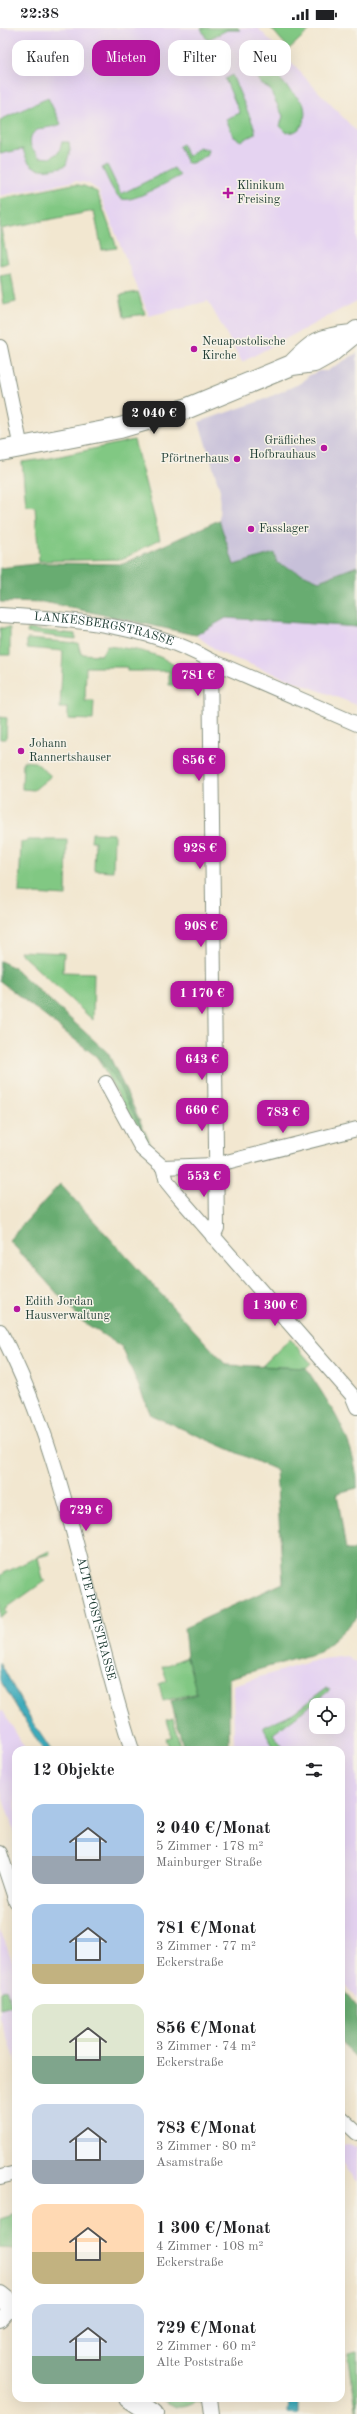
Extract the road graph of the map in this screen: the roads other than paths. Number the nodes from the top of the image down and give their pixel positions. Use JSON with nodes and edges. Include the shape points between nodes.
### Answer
{"nodes":[{"id":1,"x":354,"y":333,"type":"edge"},
{"id":2,"x":0,"y":347,"type":"edge"},
{"id":3,"x":21,"y":448,"type":"junction"},
{"id":4,"x":0,"y":451,"type":"edge"},
{"id":5,"x":0,"y":615,"type":"edge"},
{"id":6,"x":210,"y":660,"type":"junction"},
{"id":7,"x":357,"y":724,"type":"edge"},
{"id":8,"x":106,"y":1083,"type":"dead end"},
{"id":9,"x":357,"y":1129,"type":"edge"},
{"id":10,"x":216,"y":1165,"type":"junction"},
{"id":11,"x":163,"y":1167,"type":"junction"},
{"id":12,"x":213,"y":1237,"type":"junction"},
{"id":13,"x":0,"y":1331,"type":"edge"},
{"id":14,"x":355,"y":1399,"type":"edge"},
{"id":15,"x":131,"y":1746,"type":"edge"},
{"id":16,"x":0,"y":1853,"type":"edge"},
{"id":17,"x":12,"y":1889,"type":"edge"},
{"id":18,"x":12,"y":2174,"type":"edge"},
{"id":19,"x":0,"y":2177,"type":"edge"},
{"id":20,"x":135,"y":2402,"type":"edge"},
{"id":21,"x":210,"y":2402,"type":"edge"},
{"id":22,"x":154,"y":2414,"type":"edge"},
{"id":23,"x":212,"y":2414,"type":"edge"}],
"edges":[{"from":1,"to":3,"type":"main road","via":[[327,338],[308,348],[292,366],[188,408],[120,428]]},
{"from":2,"to":3,"type":"street"},
{"from":3,"to":4,"type":"main road"},
{"from":5,"to":6,"type":"street","name":"LANKESBERGSTRASSE","via":[[95,623],[139,631],[190,649]]},
{"from":6,"to":7,"type":"street","name":"LANKESBERGSTRASSE"},
{"from":6,"to":10,"type":"street"},
{"from":8,"to":11,"type":"street","via":[[142,1149]]},
{"from":9,"to":10,"type":"street"},
{"from":10,"to":11,"type":"street"},
{"from":10,"to":12,"type":"street","via":[[218,1228]]},
{"from":11,"to":12,"type":"street","via":[[167,1182]]},
{"from":12,"to":14,"type":"street"},
{"from":13,"to":15,"type":"street","name":"ALTE POSTSTRASSE","via":[[50,1452]]},
{"from":16,"to":17,"type":"street"},
{"from":18,"to":19,"type":"street"},
{"from":20,"to":22,"type":"main road"},
{"from":21,"to":23,"type":"street"}]}
